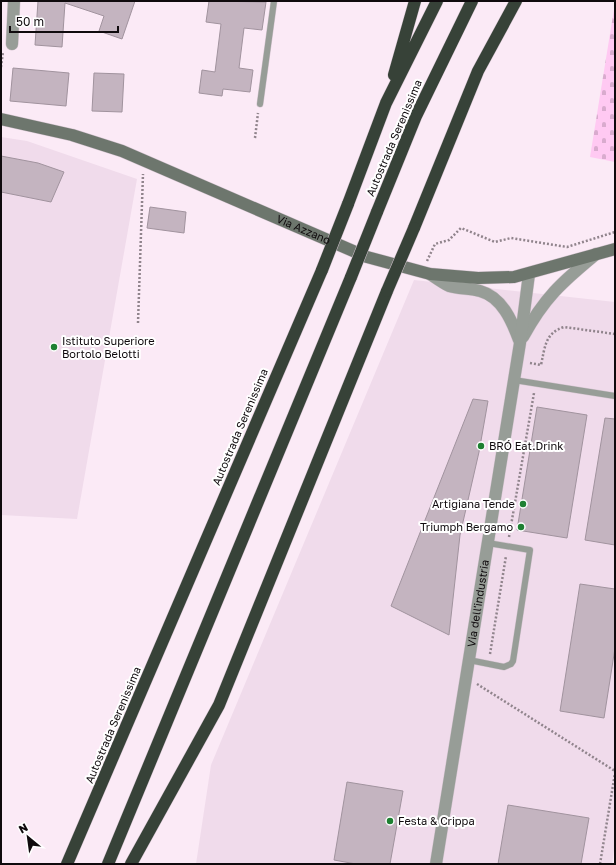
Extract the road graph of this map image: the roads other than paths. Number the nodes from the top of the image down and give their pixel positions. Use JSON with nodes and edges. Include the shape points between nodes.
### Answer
{"nodes":[{"id":1,"x":14,"y":1,"type":"edge"},
{"id":2,"x":274,"y":1,"type":"edge"},
{"id":3,"x":415,"y":1,"type":"edge"},
{"id":4,"x":437,"y":1,"type":"edge"},
{"id":5,"x":472,"y":1,"type":"edge"},
{"id":6,"x":516,"y":1,"type":"edge"},
{"id":7,"x":12,"y":44,"type":"dead end"},
{"id":8,"x":386,"y":103,"type":"junction"},
{"id":9,"x":260,"y":104,"type":"road end"},
{"id":10,"x":1,"y":119,"type":"edge"},
{"id":11,"x":615,"y":249,"type":"edge"},
{"id":12,"x":598,"y":253,"type":"junction"},
{"id":13,"x":426,"y":273,"type":"junction"},
{"id":14,"x":529,"y":274,"type":"junction"},
{"id":15,"x":520,"y":343,"type":"junction"},
{"id":16,"x":514,"y":380,"type":"junction"},
{"id":17,"x":615,"y":396,"type":"edge"},
{"id":18,"x":488,"y":543,"type":"junction"},
{"id":19,"x":469,"y":660,"type":"junction"},
{"id":20,"x":67,"y":864,"type":"edge"},
{"id":21,"x":108,"y":864,"type":"edge"},
{"id":22,"x":131,"y":864,"type":"edge"},
{"id":23,"x":436,"y":864,"type":"edge"}],
"edges":[{"from":1,"to":7,"type":"street"},
{"from":2,"to":9,"type":"lane"},
{"from":3,"to":8,"type":"highway"},
{"from":4,"to":8,"type":"highway","name":"Autostrada Serenissima"},
{"from":5,"to":21,"type":"highway","name":"Autostrada Serenissima","bridge":true,"via":[[416,116]]},
{"from":6,"to":22,"type":"highway","bridge":true,"via":[[478,71],[219,705]]},
{"from":8,"to":20,"type":"highway","name":"Autostrada Serenissima","bridge":true,"via":[[322,270]]},
{"from":10,"to":13,"type":"street","name":"Via Azzano","via":[[72,135],[122,152],[367,257]]},
{"from":11,"to":12,"type":"street","name":"Via Azzano"},
{"from":12,"to":14,"type":"street","name":"Via Azzano"},
{"from":12,"to":15,"type":"street","name":"Via dell'industria","via":[[570,276],[542,305]]},
{"from":13,"to":14,"type":"street","name":"Via Azzano","via":[[486,279]]},
{"from":13,"to":15,"type":"street","via":[[449,286],[481,291],[499,303],[509,316]]},
{"from":14,"to":15,"type":"street","name":"Via dell'industria"},
{"from":15,"to":16,"type":"street","name":"Via dell'industria"},
{"from":16,"to":17,"type":"lane"},
{"from":16,"to":18,"type":"street","name":"Via dell'industria"},
{"from":18,"to":19,"type":"street","name":"Via dell'industria"},
{"from":18,"to":19,"type":"lane","via":[[530,550],[513,661],[504,667]]},
{"from":19,"to":23,"type":"street","name":"Via dell'industria"}]}
